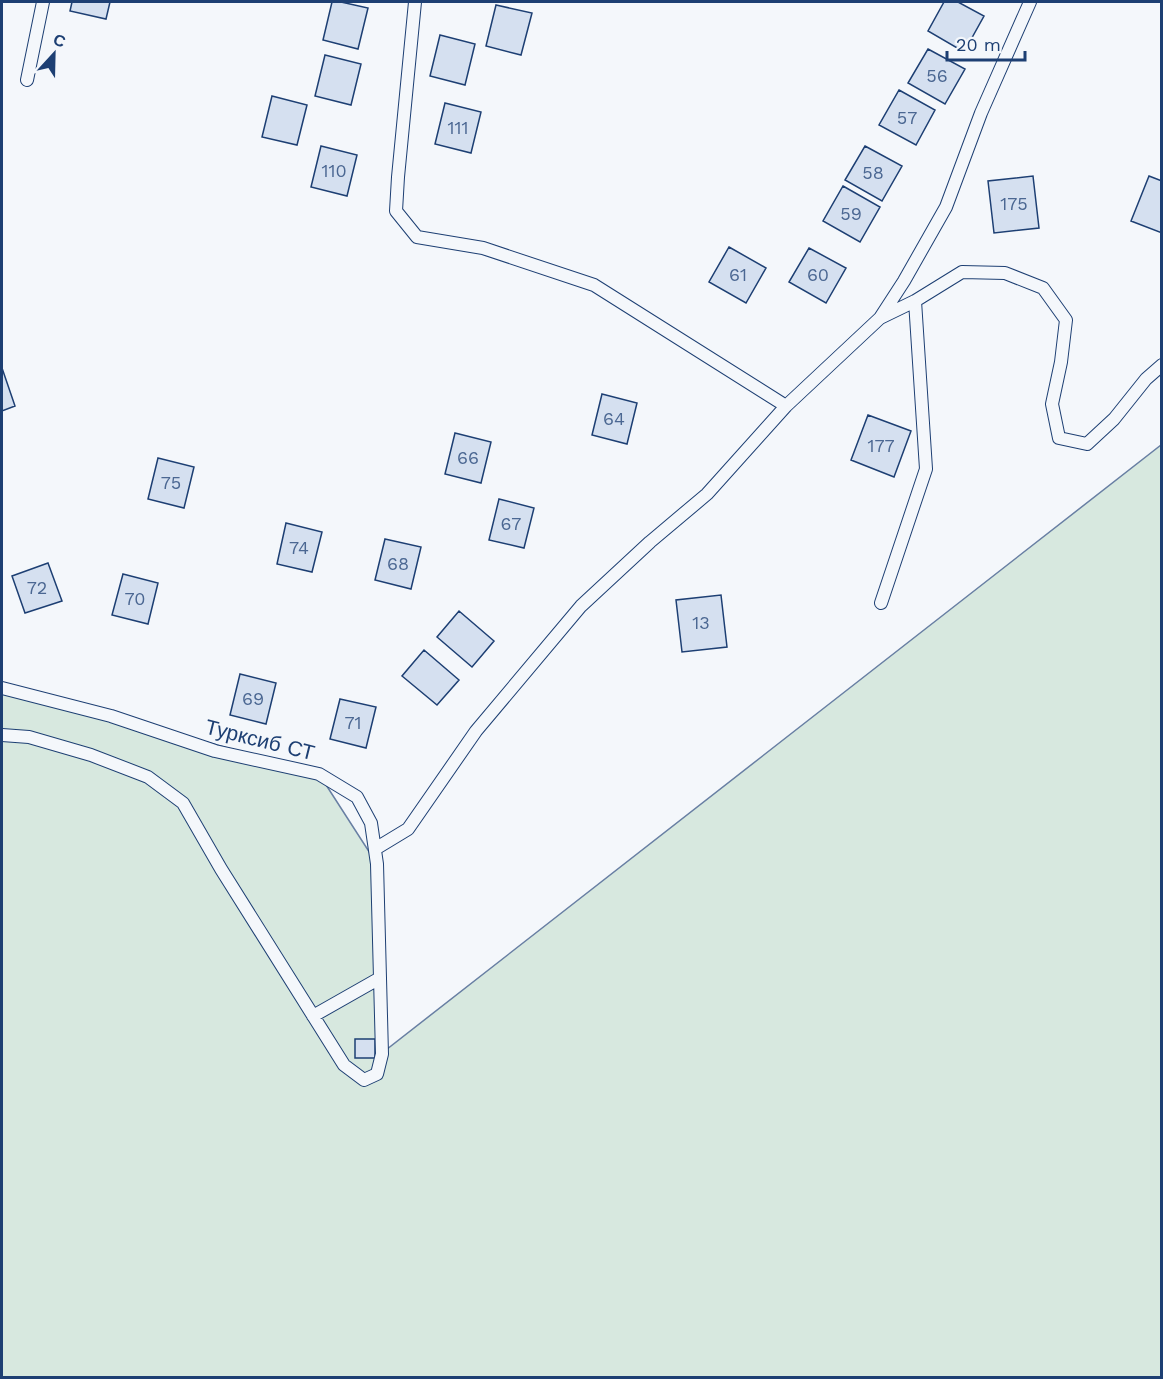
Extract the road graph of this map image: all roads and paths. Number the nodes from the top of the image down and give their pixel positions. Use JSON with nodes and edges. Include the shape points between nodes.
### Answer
{"nodes":[{"id":1,"x":43,"y":2,"type":"edge"},
{"id":2,"x":415,"y":2,"type":"edge"},
{"id":3,"x":1030,"y":2,"type":"edge"},
{"id":4,"x":27,"y":80,"type":"dead end"},
{"id":5,"x":915,"y":301,"type":"junction"},
{"id":6,"x":880,"y":318,"type":"junction"},
{"id":7,"x":1161,"y":365,"type":"edge"},
{"id":8,"x":786,"y":406,"type":"junction"},
{"id":9,"x":881,"y":603,"type":"dead end"},
{"id":10,"x":2,"y":688,"type":"edge"},
{"id":11,"x":2,"y":735,"type":"edge"},
{"id":12,"x":375,"y":849,"type":"junction"},
{"id":13,"x":380,"y":978,"type":"junction"},
{"id":14,"x":313,"y":1016,"type":"junction"}],
"edges":[{"from":1,"to":4,"type":"lane"},
{"from":2,"to":8,"type":"lane","via":[[396,211],[417,237],[483,248],[594,285]]},
{"from":3,"to":6,"type":"lane","via":[[981,113],[946,207]]},
{"from":5,"to":6,"type":"lane"},
{"from":5,"to":7,"type":"lane","via":[[963,272],[1005,273],[1043,288],[1066,320],[1052,404],[1059,438],[1087,444]]},
{"from":5,"to":9,"type":"lane","via":[[926,469]]},
{"from":6,"to":8,"type":"lane"},
{"from":8,"to":12,"type":"lane","via":[[707,494],[581,606],[476,731],[408,829]]},
{"from":10,"to":12,"type":"lane","name":"Турксиб СТ","via":[[111,716],[215,751],[320,774],[357,796],[371,823]]},
{"from":11,"to":14,"type":"lane","via":[[29,737],[91,755],[148,777],[183,803]]},
{"from":12,"to":13,"type":"lane","name":"Турксиб СТ"},
{"from":13,"to":14,"type":"lane"},
{"from":13,"to":14,"type":"lane","name":"Турксиб СТ","via":[[382,1054],[377,1074],[364,1080],[344,1065]]}]}
